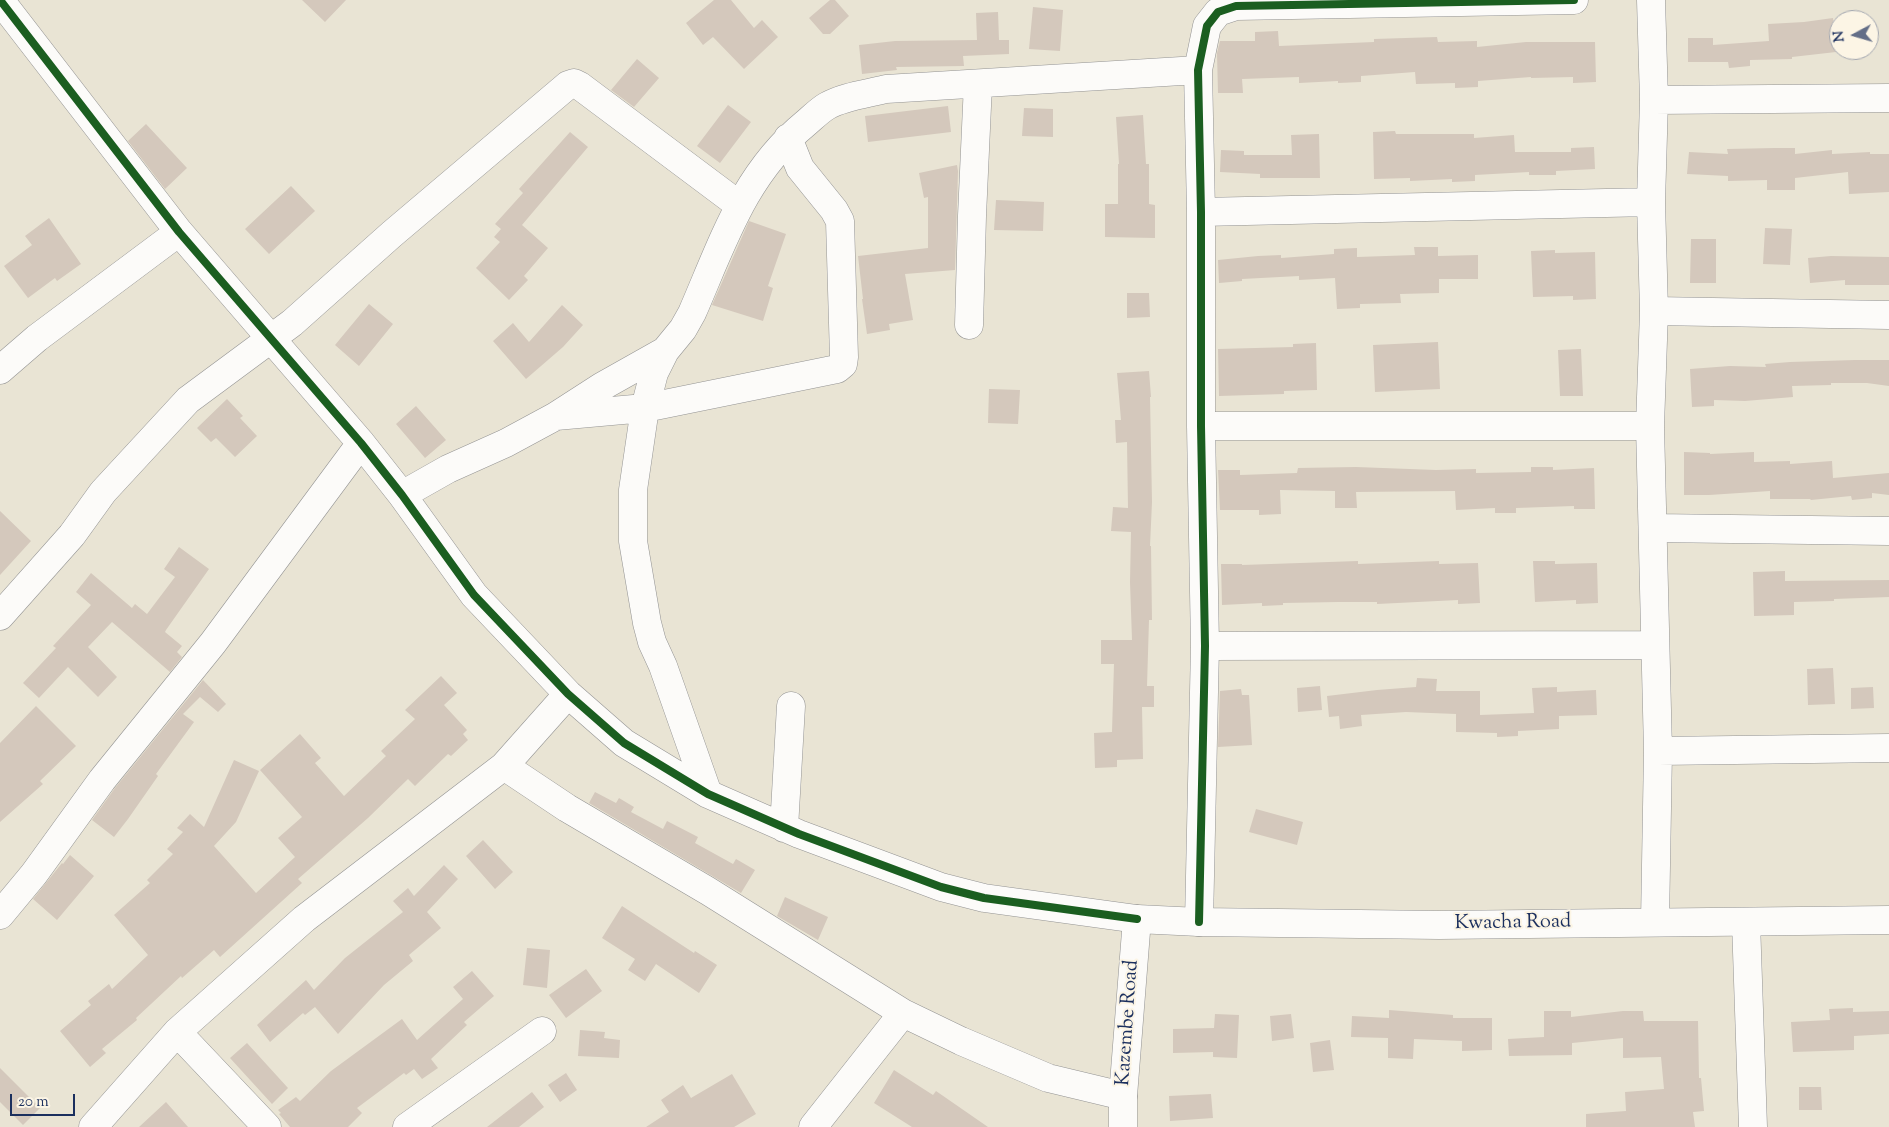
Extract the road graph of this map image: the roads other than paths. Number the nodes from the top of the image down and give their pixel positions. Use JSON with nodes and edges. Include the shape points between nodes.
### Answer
{"nodes":[{"id":1,"x":0,"y":0,"type":"edge"},
{"id":2,"x":1574,"y":0,"type":"edge"},
{"id":3,"x":1651,"y":0,"type":"edge"},
{"id":4,"x":1198,"y":70,"type":"junction"},
{"id":5,"x":978,"y":84,"type":"junction"},
{"id":6,"x":1889,"y":98,"type":"edge"},
{"id":7,"x":1654,"y":100,"type":"junction"},
{"id":8,"x":788,"y":138,"type":"junction"},
{"id":9,"x":1651,"y":202,"type":"junction"},
{"id":10,"x":739,"y":205,"type":"junction"},
{"id":11,"x":1201,"y":212,"type":"junction"},
{"id":12,"x":179,"y":232,"type":"junction"},
{"id":13,"x":1654,"y":312,"type":"junction"},
{"id":14,"x":1889,"y":315,"type":"edge"},
{"id":15,"x":969,"y":325,"type":"dead end"},
{"id":16,"x":271,"y":338,"type":"junction"},
{"id":17,"x":665,"y":351,"type":"junction"},
{"id":18,"x":0,"y":370,"type":"edge"},
{"id":19,"x":645,"y":408,"type":"junction"},
{"id":20,"x":556,"y":416,"type":"junction"},
{"id":21,"x":1201,"y":426,"type":"junction"},
{"id":22,"x":1650,"y":426,"type":"junction"},
{"id":23,"x":361,"y":443,"type":"junction"},
{"id":24,"x":402,"y":495,"type":"junction"},
{"id":25,"x":1653,"y":528,"type":"junction"},
{"id":26,"x":1889,"y":531,"type":"edge"},
{"id":27,"x":0,"y":616,"type":"edge"},
{"id":28,"x":1654,"y":644,"type":"junction"},
{"id":29,"x":1205,"y":646,"type":"junction"},
{"id":30,"x":568,"y":694,"type":"junction"},
{"id":31,"x":792,"y":706,"type":"dead end"},
{"id":32,"x":1889,"y":748,"type":"edge"},
{"id":33,"x":1658,"y":751,"type":"junction"},
{"id":34,"x":504,"y":766,"type":"junction"},
{"id":35,"x":708,"y":794,"type":"junction"},
{"id":36,"x":784,"y":828,"type":"junction"},
{"id":37,"x":0,"y":915,"type":"edge"},
{"id":38,"x":1137,"y":920,"type":"junction"},
{"id":39,"x":1889,"y":920,"type":"edge"},
{"id":40,"x":1199,"y":922,"type":"junction"},
{"id":41,"x":1655,"y":922,"type":"junction"},
{"id":42,"x":1746,"y":922,"type":"junction"},
{"id":43,"x":903,"y":1013,"type":"junction"},
{"id":44,"x":542,"y":1031,"type":"dead end"},
{"id":45,"x":177,"y":1032,"type":"junction"},
{"id":46,"x":1123,"y":1096,"type":"junction"},
{"id":47,"x":93,"y":1127,"type":"edge"},
{"id":48,"x":267,"y":1127,"type":"edge"},
{"id":49,"x":407,"y":1127,"type":"edge"},
{"id":50,"x":813,"y":1127,"type":"edge"},
{"id":51,"x":1123,"y":1127,"type":"edge"},
{"id":52,"x":1753,"y":1127,"type":"edge"}],
"edges":[{"from":1,"to":12,"type":"street","name":"Kwacha Road"},
{"from":2,"to":4,"type":"street","via":[[1236,6],[1218,12],[1207,26]]},
{"from":3,"to":7,"type":"street"},
{"from":4,"to":5,"type":"street"},
{"from":4,"to":11,"type":"street"},
{"from":5,"to":8,"type":"street","via":[[886,89],[844,99],[827,106]]},
{"from":5,"to":15,"type":"street"},
{"from":6,"to":7,"type":"street"},
{"from":7,"to":9,"type":"street"},
{"from":8,"to":10,"type":"street","via":[[764,166]]},
{"from":8,"to":19,"type":"street","via":[[800,168],[840,222],[843,364],[837,370]]},
{"from":9,"to":11,"type":"street"},
{"from":9,"to":13,"type":"street"},
{"from":10,"to":16,"type":"street","via":[[574,83]]},
{"from":10,"to":17,"type":"street","via":[[692,313]]},
{"from":11,"to":21,"type":"street"},
{"from":12,"to":16,"type":"street","name":"Kwacha Road"},
{"from":12,"to":18,"type":"street","via":[[37,338]]},
{"from":13,"to":14,"type":"street"},
{"from":13,"to":22,"type":"street"},
{"from":16,"to":23,"type":"street","name":"Kwacha Road"},
{"from":16,"to":27,"type":"street","via":[[188,400],[103,492],[72,535]]},
{"from":17,"to":19,"type":"street","via":[[654,373]]},
{"from":17,"to":20,"type":"street"},
{"from":19,"to":20,"type":"street"},
{"from":19,"to":35,"type":"street","via":[[632,490],[633,541],[646,623]]},
{"from":20,"to":24,"type":"street"},
{"from":21,"to":22,"type":"street"},
{"from":21,"to":29,"type":"street"},
{"from":22,"to":25,"type":"street"},
{"from":23,"to":24,"type":"street","name":"Kwacha Road"},
{"from":23,"to":37,"type":"street","via":[[213,643],[102,780]]},
{"from":24,"to":30,"type":"street","name":"Kwacha Road","via":[[474,595]]},
{"from":25,"to":26,"type":"street"},
{"from":25,"to":28,"type":"street"},
{"from":28,"to":29,"type":"street"},
{"from":28,"to":33,"type":"street"},
{"from":29,"to":40,"type":"street"},
{"from":30,"to":34,"type":"street"},
{"from":30,"to":35,"type":"street","name":"Kwacha Road","via":[[624,743]]},
{"from":31,"to":36,"type":"street"},
{"from":32,"to":33,"type":"street"},
{"from":33,"to":41,"type":"street"},
{"from":34,"to":43,"type":"street","via":[[567,808],[708,891]]},
{"from":34,"to":45,"type":"street","via":[[304,919]]},
{"from":35,"to":36,"type":"street","name":"Kwacha Road"},
{"from":36,"to":38,"type":"street","name":"Kwacha Road","via":[[941,887],[984,898]]},
{"from":38,"to":40,"type":"street","name":"Kwacha Road"},
{"from":38,"to":46,"type":"street","name":"Kazembe Road"},
{"from":39,"to":42,"type":"street","name":"Kwacha Road"},
{"from":40,"to":41,"type":"street","name":"Kwacha Road","via":[[1439,925]]},
{"from":41,"to":42,"type":"street","name":"Kwacha Road"},
{"from":42,"to":52,"type":"street"},
{"from":43,"to":46,"type":"street","via":[[1048,1078]]},
{"from":43,"to":50,"type":"street"},
{"from":44,"to":49,"type":"street"},
{"from":45,"to":47,"type":"street"},
{"from":45,"to":48,"type":"street"},
{"from":46,"to":51,"type":"street","name":"Kazembe Road"}]}
